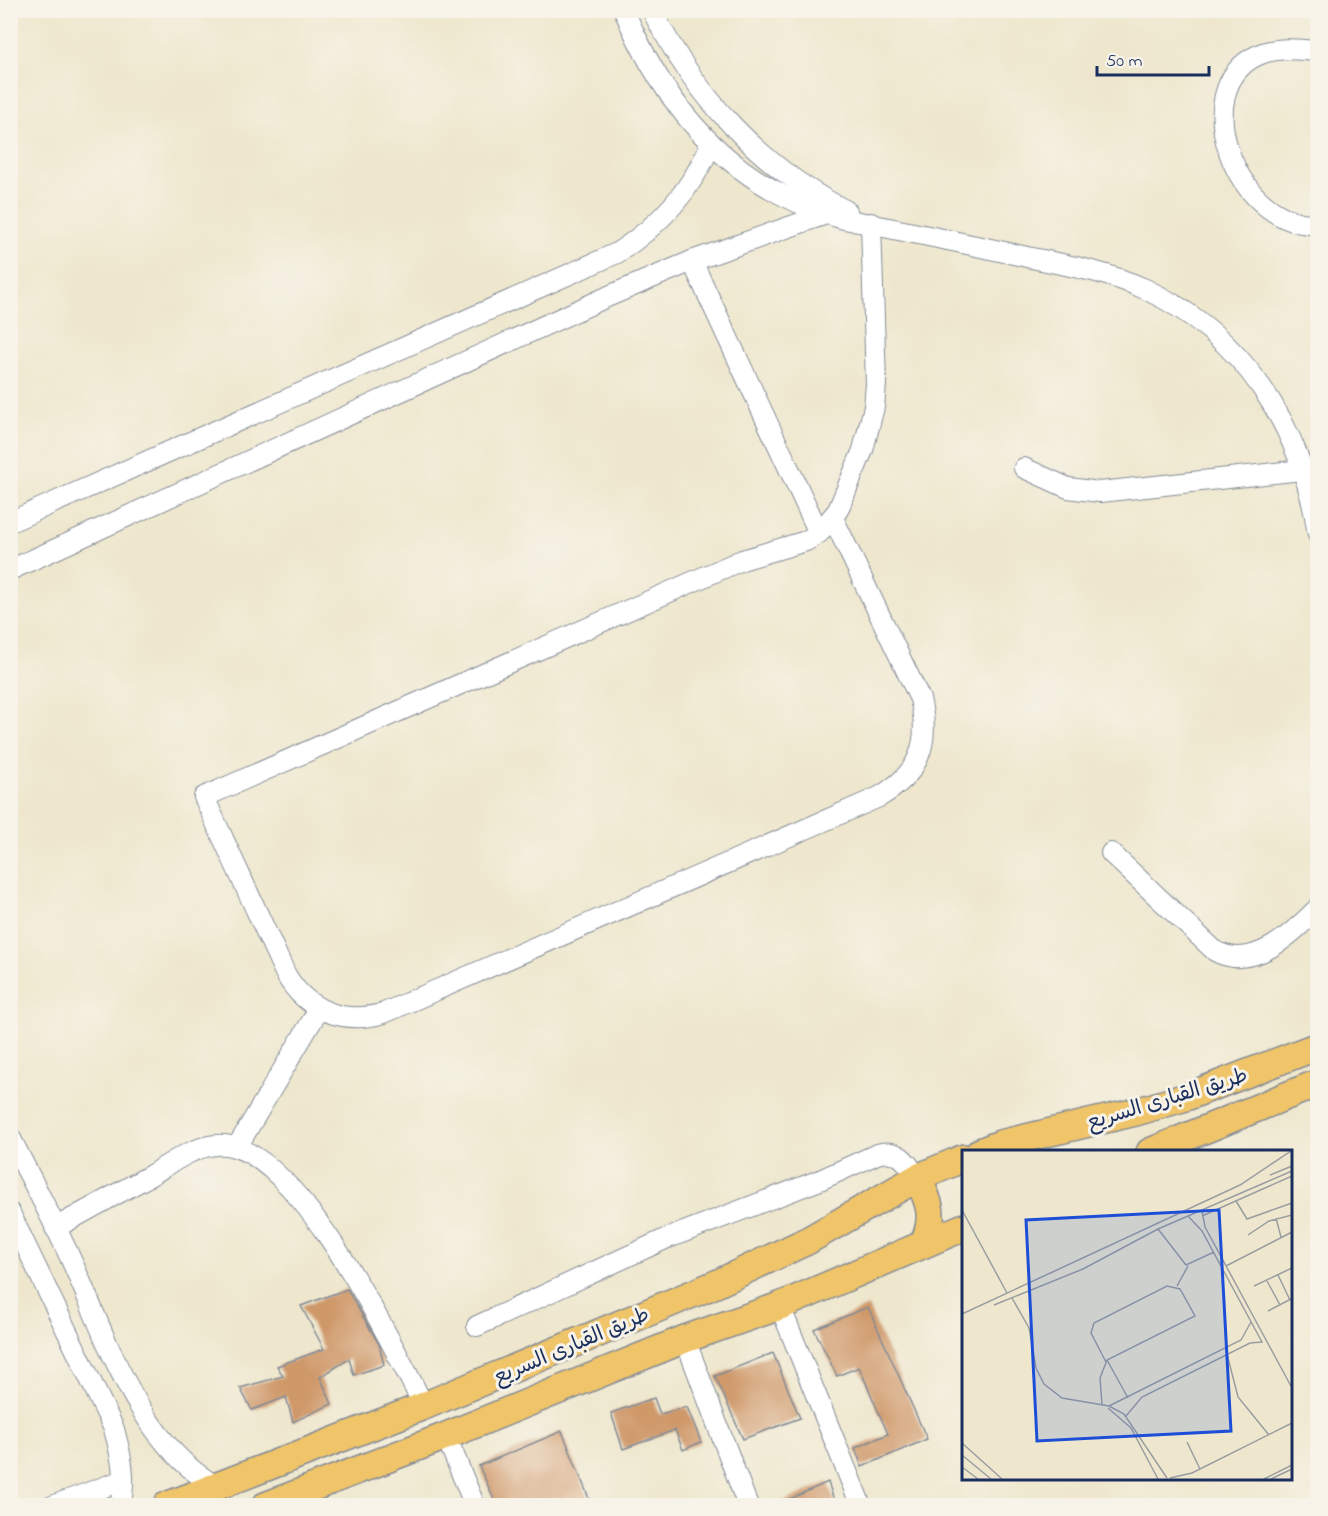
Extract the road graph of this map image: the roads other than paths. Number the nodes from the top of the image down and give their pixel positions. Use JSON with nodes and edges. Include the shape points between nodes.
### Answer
{"nodes":[{"id":1,"x":624,"y":10,"type":"edge"},
{"id":2,"x":652,"y":10,"type":"edge"},
{"id":3,"x":1317,"y":51,"type":"edge"},
{"id":4,"x":711,"y":144,"type":"junction"},
{"id":5,"x":826,"y":214,"type":"junction"},
{"id":6,"x":871,"y":223,"type":"junction"},
{"id":7,"x":1317,"y":224,"type":"edge"},
{"id":8,"x":692,"y":261,"type":"junction"},
{"id":9,"x":1024,"y":468,"type":"dead end"},
{"id":10,"x":1302,"y":470,"type":"junction"},
{"id":11,"x":10,"y":522,"type":"edge"},
{"id":12,"x":826,"y":525,"type":"junction"},
{"id":13,"x":1317,"y":534,"type":"edge"},
{"id":14,"x":10,"y":570,"type":"edge"},
{"id":15,"x":1111,"y":853,"type":"dead end"},
{"id":16,"x":1317,"y":908,"type":"edge"},
{"id":17,"x":319,"y":1009,"type":"junction"},
{"id":18,"x":1317,"y":1046,"type":"edge"},
{"id":19,"x":1317,"y":1083,"type":"edge"},
{"id":20,"x":10,"y":1137,"type":"edge"},
{"id":21,"x":237,"y":1147,"type":"junction"},
{"id":22,"x":992,"y":1149,"type":"edge"},
{"id":23,"x":1155,"y":1150,"type":"edge"},
{"id":24,"x":962,"y":1158,"type":"edge"},
{"id":25,"x":917,"y":1178,"type":"junction"},
{"id":26,"x":10,"y":1213,"type":"edge"},
{"id":27,"x":962,"y":1227,"type":"edge"},
{"id":28,"x":55,"y":1228,"type":"junction"},
{"id":29,"x":923,"y":1244,"type":"junction"},
{"id":30,"x":780,"y":1306,"type":"junction"},
{"id":31,"x":477,"y":1326,"type":"dead end"},
{"id":32,"x":686,"y":1339,"type":"junction"},
{"id":33,"x":424,"y":1406,"type":"junction"},
{"id":34,"x":446,"y":1436,"type":"junction"},
{"id":35,"x":123,"y":1480,"type":"junction"},
{"id":36,"x":216,"y":1486,"type":"junction"},
{"id":37,"x":52,"y":1506,"type":"edge"},
{"id":38,"x":120,"y":1506,"type":"edge"},
{"id":39,"x":166,"y":1506,"type":"edge"},
{"id":40,"x":265,"y":1506,"type":"edge"},
{"id":41,"x":475,"y":1506,"type":"edge"},
{"id":42,"x":748,"y":1506,"type":"edge"},
{"id":43,"x":861,"y":1506,"type":"edge"}],
"edges":[{"from":1,"to":4,"type":"street","via":[[638,45],[663,88]]},
{"from":2,"to":6,"type":"street","via":[[700,89],[750,143],[807,188]]},
{"from":3,"to":7,"type":"street","via":[[1276,50],[1248,61],[1231,81],[1224,108],[1229,155],[1244,185],[1276,215],[1298,223]]},
{"from":4,"to":5,"type":"street","via":[[773,190]]},
{"from":4,"to":11,"type":"street","via":[[674,206],[617,253]]},
{"from":5,"to":6,"type":"street"},
{"from":5,"to":8,"type":"street"},
{"from":6,"to":10,"type":"street","via":[[1095,272],[1168,302],[1211,332],[1249,369],[1279,411]]},
{"from":6,"to":12,"type":"street","via":[[874,407],[863,450]]},
{"from":8,"to":12,"type":"street"},
{"from":8,"to":14,"type":"street"},
{"from":9,"to":10,"type":"street","via":[[1068,488],[1100,492]]},
{"from":10,"to":13,"type":"street"},
{"from":12,"to":17,"type":"street","via":[[920,699],[925,738],[910,774],[896,787],[868,802],[384,1014],[351,1018]]},
{"from":12,"to":17,"type":"street","via":[[799,544],[742,560],[204,797],[286,975],[296,991]]},
{"from":15,"to":16,"type":"street","via":[[1215,951],[1232,958],[1259,953]]},
{"from":17,"to":21,"type":"street"},
{"from":18,"to":22,"type":"highway","name":"طريق القبارى السريع","via":[[1186,1097]]},
{"from":19,"to":23,"type":"highway","name":"طريق القبارى السريع"},
{"from":20,"to":28,"type":"street"},
{"from":21,"to":28,"type":"street","via":[[197,1149]]},
{"from":21,"to":33,"type":"street","via":[[263,1160],[332,1241],[362,1288]]},
{"from":24,"to":25,"type":"highway","name":"طريق القبارى السريع"},
{"from":25,"to":29,"type":"highway","via":[[930,1205],[930,1225]]},
{"from":25,"to":31,"type":"street","via":[[898,1154],[877,1154],[663,1240]]},
{"from":25,"to":33,"type":"highway","name":"طريق القبارى السريع","via":[[767,1261]]},
{"from":26,"to":35,"type":"street","via":[[105,1408],[120,1450]]},
{"from":27,"to":29,"type":"highway","name":"طريق القبارى السريع"},
{"from":28,"to":36,"type":"street","via":[[105,1339],[159,1437],[186,1466]]},
{"from":29,"to":30,"type":"highway","name":"طريق القبارى السريع"},
{"from":30,"to":32,"type":"highway","name":"طريق القبارى السريع"},
{"from":30,"to":43,"type":"street"},
{"from":32,"to":34,"type":"highway","name":"طريق القبارى السريع"},
{"from":32,"to":42,"type":"street"},
{"from":33,"to":36,"type":"highway","name":"طريق القبارى السريع"},
{"from":34,"to":40,"type":"highway","name":"طريق القبارى السريع"},
{"from":34,"to":41,"type":"street"},
{"from":35,"to":37,"type":"street"},
{"from":35,"to":38,"type":"street"},
{"from":36,"to":39,"type":"highway","name":"طريق القبارى السريع"}]}
